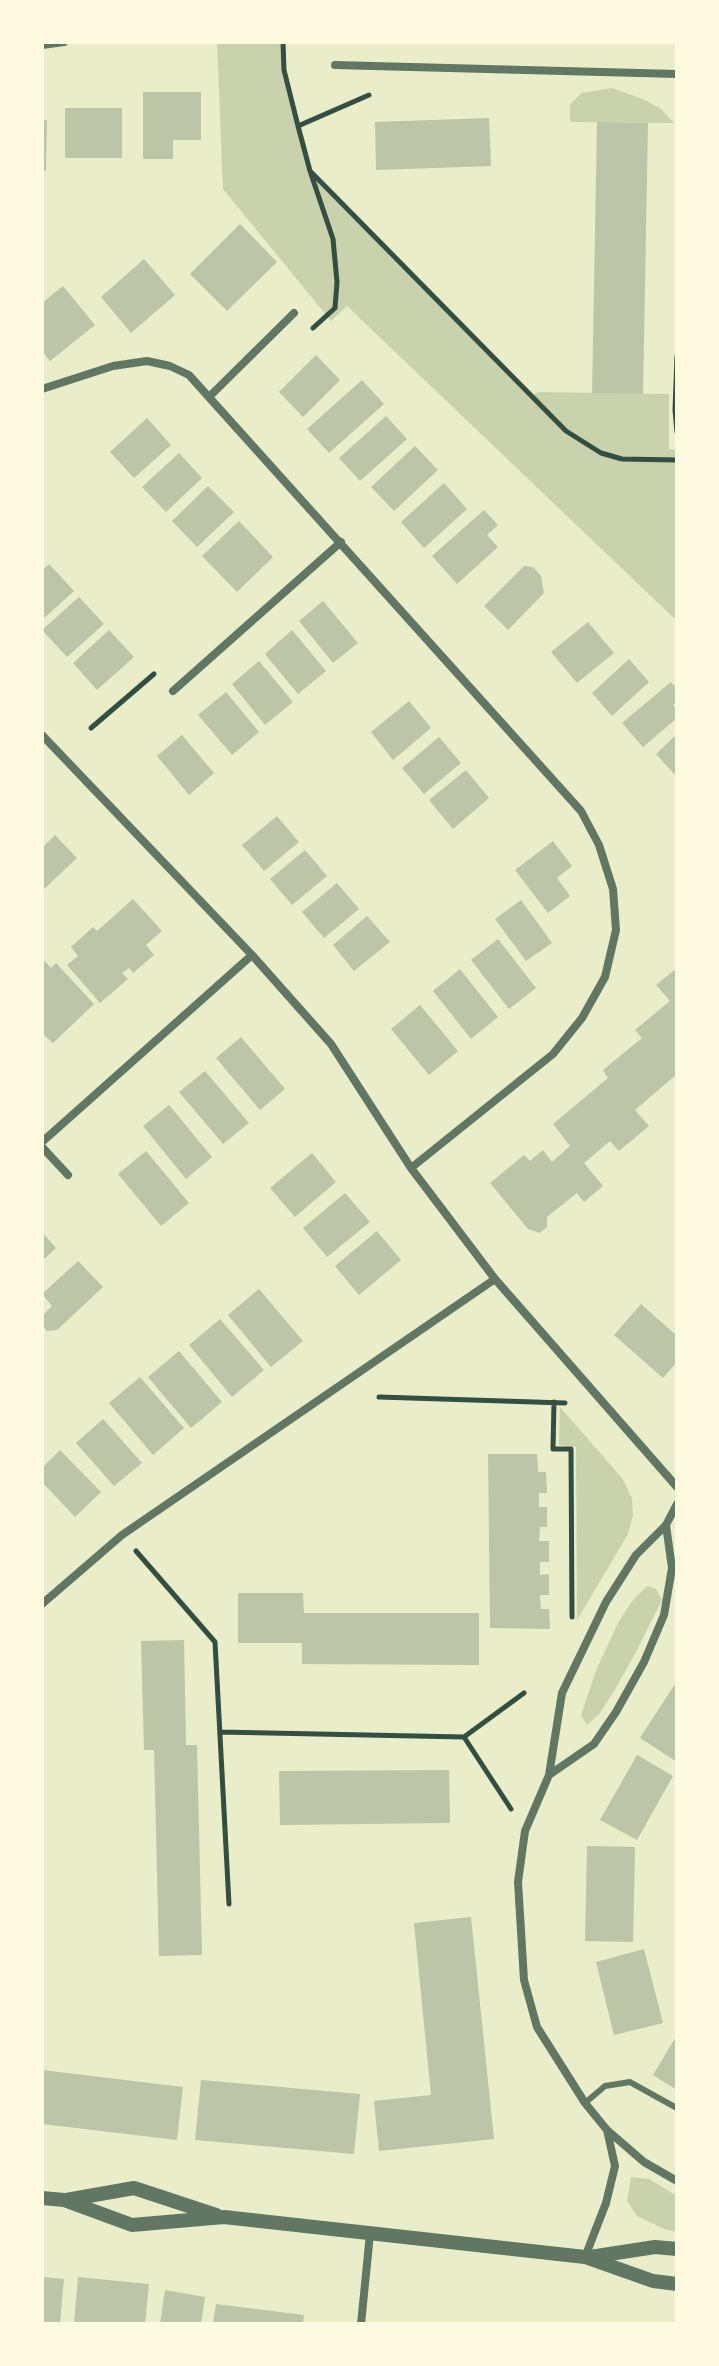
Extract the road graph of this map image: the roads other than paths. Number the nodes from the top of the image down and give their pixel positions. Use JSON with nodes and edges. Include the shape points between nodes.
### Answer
{"nodes":[{"id":1,"x":64,"y":42,"type":"edge"},
{"id":2,"x":42,"y":45,"type":"edge"},
{"id":3,"x":335,"y":65,"type":"dead end"},
{"id":4,"x":677,"y":74,"type":"edge"},
{"id":5,"x":294,"y":313,"type":"dead end"},
{"id":6,"x":42,"y":389,"type":"edge"},
{"id":7,"x":210,"y":396,"type":"junction"},
{"id":8,"x":341,"y":542,"type":"junction"},
{"id":9,"x":173,"y":691,"type":"dead end"},
{"id":10,"x":42,"y":735,"type":"edge"},
{"id":11,"x":252,"y":955,"type":"junction"},
{"id":12,"x":42,"y":1144,"type":"edge"},
{"id":13,"x":411,"y":1168,"type":"junction"},
{"id":14,"x":68,"y":1175,"type":"dead end"},
{"id":15,"x":495,"y":1279,"type":"junction"},
{"id":16,"x":677,"y":1487,"type":"edge"},
{"id":17,"x":677,"y":1504,"type":"edge"},
{"id":18,"x":666,"y":1525,"type":"junction"},
{"id":19,"x":42,"y":1604,"type":"edge"},
{"id":20,"x":549,"y":1775,"type":"junction"},
{"id":21,"x":585,"y":2103,"type":"junction"},
{"id":22,"x":677,"y":2108,"type":"edge"},
{"id":23,"x":607,"y":2130,"type":"junction"},
{"id":24,"x":677,"y":2181,"type":"edge"},
{"id":25,"x":42,"y":2198,"type":"edge"},
{"id":26,"x":64,"y":2200,"type":"junction"},
{"id":27,"x":224,"y":2217,"type":"junction"},
{"id":28,"x":370,"y":2234,"type":"junction"},
{"id":29,"x":677,"y":2249,"type":"edge"},
{"id":30,"x":585,"y":2257,"type":"junction"},
{"id":31,"x":677,"y":2284,"type":"edge"},
{"id":32,"x":361,"y":2324,"type":"edge"}],
"edges":[{"from":1,"to":2,"type":"street"},
{"from":3,"to":4,"type":"street"},
{"from":5,"to":7,"type":"street"},
{"from":6,"to":7,"type":"street","via":[[147,361],[189,375]]},
{"from":7,"to":8,"type":"street"},
{"from":8,"to":9,"type":"street"},
{"from":8,"to":13,"type":"street","via":[[581,811],[613,889],[616,930],[605,977],[582,1018],[553,1054]]},
{"from":10,"to":11,"type":"street"},
{"from":11,"to":12,"type":"street"},
{"from":11,"to":13,"type":"street","via":[[331,1044]]},
{"from":12,"to":14,"type":"street"},
{"from":13,"to":15,"type":"street"},
{"from":15,"to":16,"type":"street"},
{"from":15,"to":19,"type":"street","via":[[122,1535]]},
{"from":17,"to":18,"type":"street"},
{"from":18,"to":20,"type":"street","via":[[636,1555],[580,1653],[562,1693]]},
{"from":18,"to":20,"type":"street","via":[[672,1568],[664,1615],[644,1662],[594,1744]]},
{"from":20,"to":21,"type":"street","via":[[525,1831],[518,1882],[524,1980],[537,2027]]},
{"from":21,"to":22,"type":"lane","via":[[605,2086],[630,2082]]},
{"from":21,"to":23,"type":"street"},
{"from":23,"to":24,"type":"street","via":[[644,2162]]},
{"from":23,"to":30,"type":"street","via":[[615,2166]]},
{"from":25,"to":26,"type":"street"},
{"from":26,"to":27,"type":"street","via":[[132,2225]]},
{"from":26,"to":27,"type":"street","via":[[134,2188]]},
{"from":27,"to":28,"type":"street"},
{"from":28,"to":30,"type":"street"},
{"from":28,"to":32,"type":"street"},
{"from":29,"to":30,"type":"street"},
{"from":30,"to":31,"type":"street"}]}
